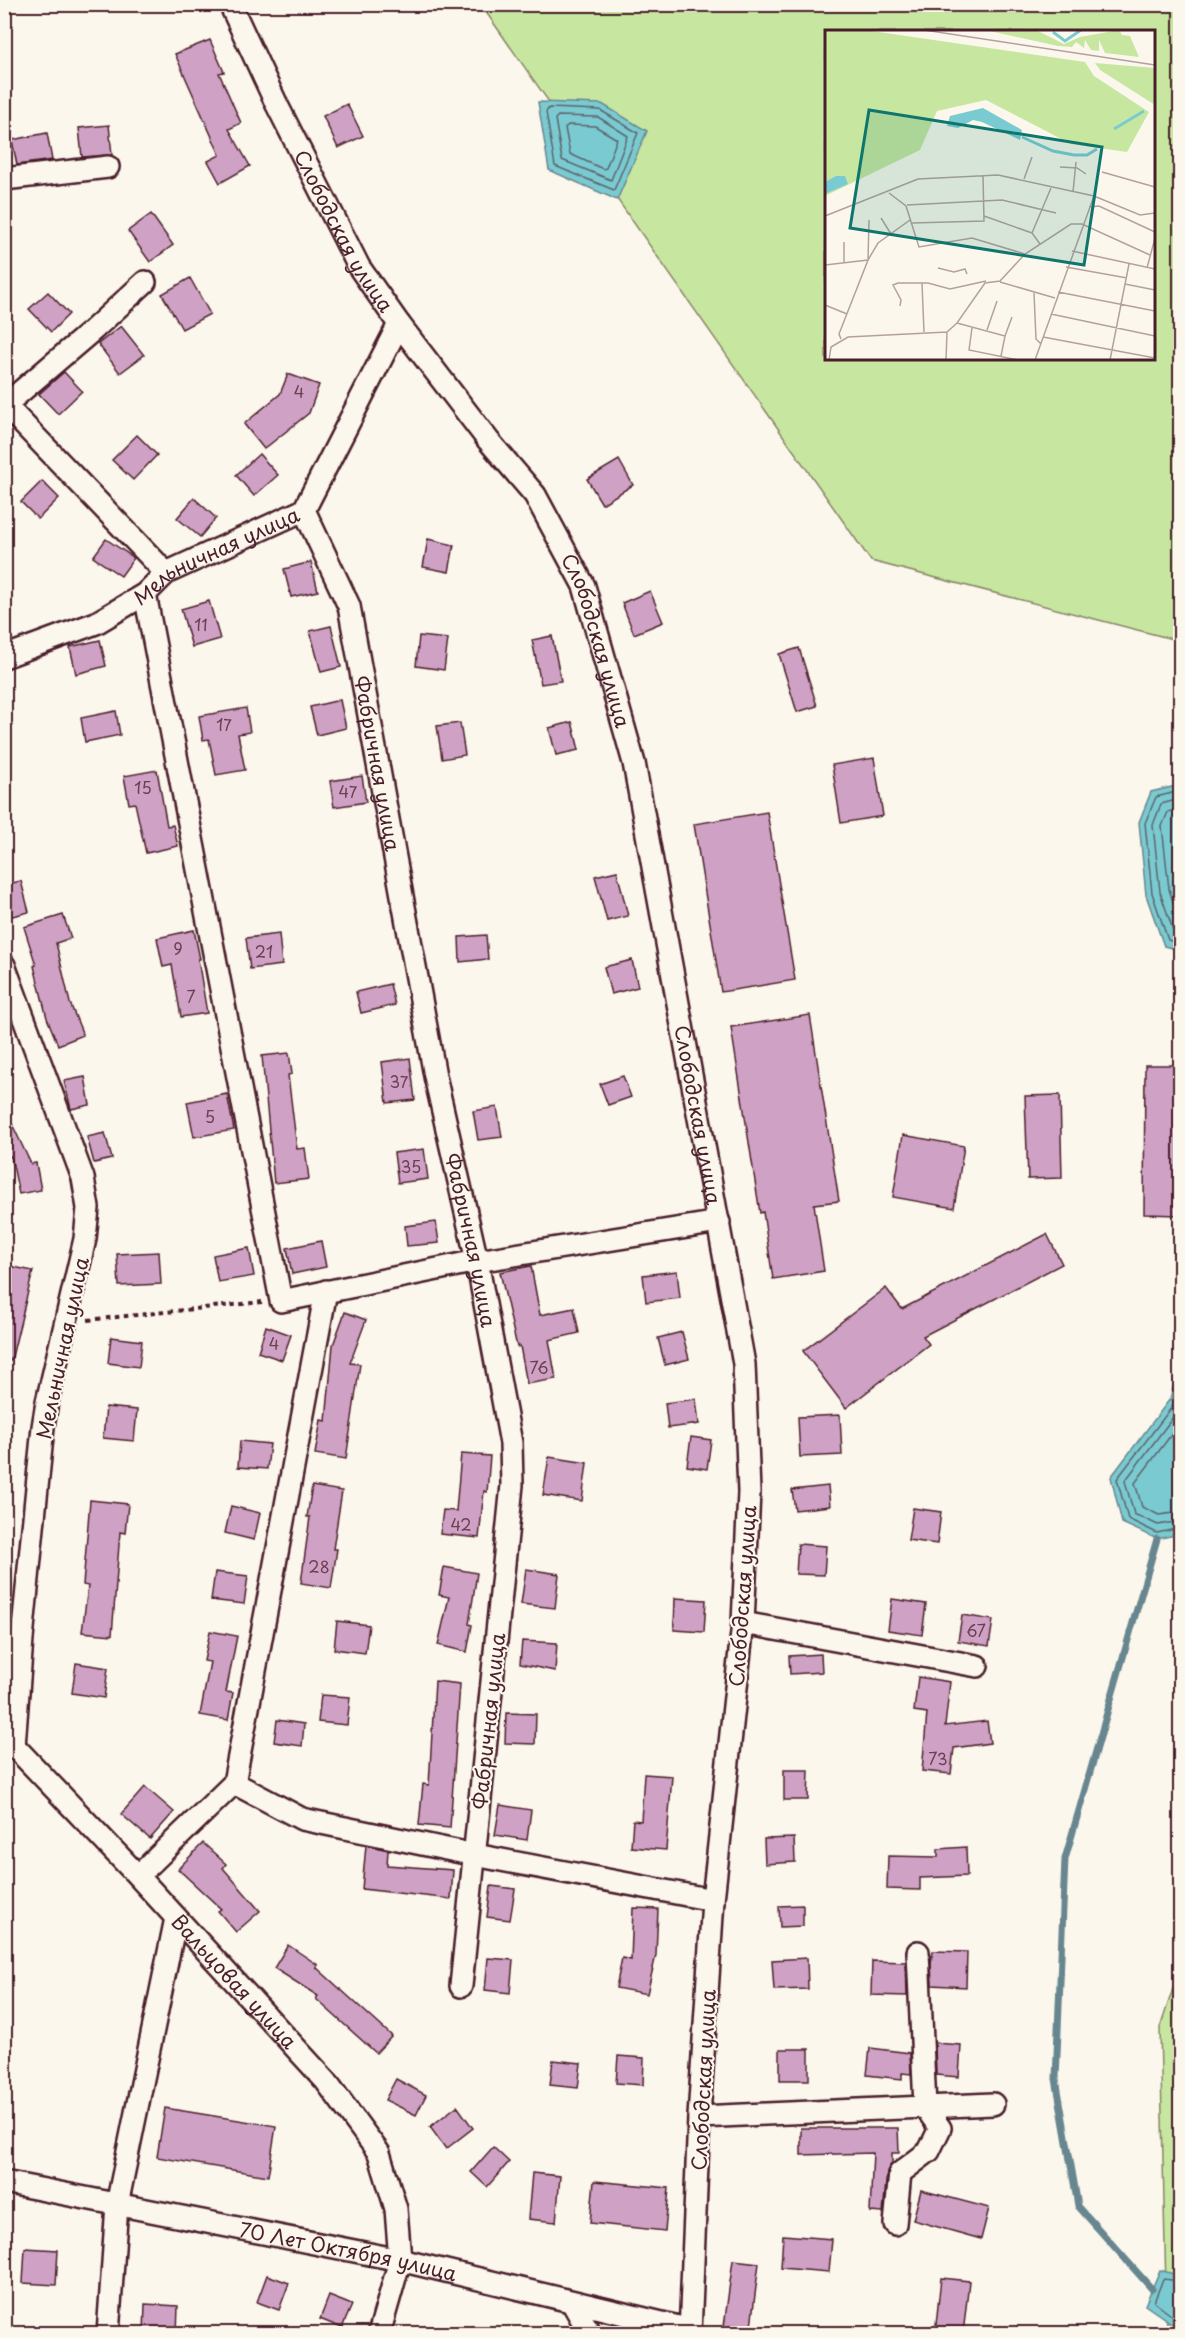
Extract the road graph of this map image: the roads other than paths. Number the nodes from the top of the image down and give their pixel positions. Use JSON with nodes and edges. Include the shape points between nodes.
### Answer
{"nodes":[{"id":1,"x":230,"y":4,"type":"edge"},
{"id":2,"x":108,"y":167,"type":"dead end"},
{"id":3,"x":4,"y":179,"type":"edge"},
{"id":4,"x":146,"y":282,"type":"dead end"},
{"id":5,"x":399,"y":324,"type":"junction"},
{"id":6,"x":5,"y":405,"type":"edge"},
{"id":7,"x":304,"y":510,"type":"junction"},
{"id":8,"x":166,"y":573,"type":"junction"},
{"id":9,"x":145,"y":594,"type":"junction"},
{"id":10,"x":4,"y":657,"type":"edge"},
{"id":11,"x":4,"y":965,"type":"edge"},
{"id":12,"x":719,"y":1222,"type":"junction"},
{"id":13,"x":477,"y":1261,"type":"junction"},
{"id":14,"x":326,"y":1291,"type":"junction"},
{"id":15,"x":743,"y":1623,"type":"junction"},
{"id":16,"x":977,"y":1666,"type":"dead end"},
{"id":17,"x":10,"y":1743,"type":"edge"},
{"id":18,"x":234,"y":1783,"type":"junction"},
{"id":19,"x":475,"y":1855,"type":"junction"},
{"id":20,"x":138,"y":1876,"type":"junction"},
{"id":21,"x":713,"y":1900,"type":"junction"},
{"id":22,"x":176,"y":1918,"type":"junction"},
{"id":23,"x":918,"y":1952,"type":"dead end"},
{"id":24,"x":461,"y":1986,"type":"dead end"},
{"id":25,"x":993,"y":2104,"type":"dead end"},
{"id":26,"x":924,"y":2107,"type":"junction"},
{"id":27,"x":699,"y":2117,"type":"junction"},
{"id":28,"x":4,"y":2182,"type":"edge"},
{"id":29,"x":117,"y":2205,"type":"junction"},
{"id":30,"x":895,"y":2224,"type":"dead end"},
{"id":31,"x":400,"y":2260,"type":"junction"},
{"id":32,"x":572,"y":2302,"type":"junction"},
{"id":33,"x":691,"y":2332,"type":"edge"},
{"id":34,"x":108,"y":2334,"type":"edge"},
{"id":35,"x":379,"y":2334,"type":"edge"},
{"id":36,"x":590,"y":2334,"type":"edge"}],
"edges":[{"from":1,"to":5,"type":"street","name":"Слободская улица","via":[[359,267]]},
{"from":2,"to":3,"type":"street"},
{"from":4,"to":6,"type":"street"},
{"from":5,"to":7,"type":"street","name":"Мельничная улица"},
{"from":5,"to":12,"type":"street","name":"Слободская улица","via":[[535,495],[584,586],[634,763]]},
{"from":6,"to":8,"type":"street"},
{"from":7,"to":8,"type":"street","name":"Мельничная улица"},
{"from":7,"to":13,"type":"street","name":"Фабричная улица","via":[[349,606],[435,1076]]},
{"from":8,"to":9,"type":"street","name":"Мельничная улица"},
{"from":9,"to":10,"type":"street","name":"Мельничная улица","via":[[96,623]]},
{"from":9,"to":14,"type":"street","via":[[281,1300]]},
{"from":11,"to":17,"type":"street","name":"Мельничная улица","via":[[83,1178],[88,1208],[85,1239],[43,1427]]},
{"from":12,"to":13,"type":"street"},
{"from":12,"to":15,"type":"street","name":"Слободская улица","via":[[744,1364],[749,1492]]},
{"from":13,"to":14,"type":"street"},
{"from":13,"to":19,"type":"street","name":"Фабричная улица","via":[[511,1443],[512,1485]]},
{"from":14,"to":18,"type":"street"},
{"from":15,"to":16,"type":"street"},
{"from":15,"to":21,"type":"street","name":"Слободская улица"},
{"from":17,"to":20,"type":"street","name":"Вальцовая улица"},
{"from":18,"to":19,"type":"street","via":[[302,1819]]},
{"from":18,"to":20,"type":"street"},
{"from":19,"to":21,"type":"street"},
{"from":19,"to":24,"type":"street","name":"Фабричная улица"},
{"from":20,"to":22,"type":"street","name":"Вальцовая улица"},
{"from":21,"to":27,"type":"street","name":"Слободская улица"},
{"from":22,"to":29,"type":"street"},
{"from":22,"to":31,"type":"street","name":"Вальцовая улица","via":[[326,2081],[379,2153],[396,2209]]},
{"from":23,"to":26,"type":"street"},
{"from":25,"to":26,"type":"street"},
{"from":26,"to":27,"type":"street"},
{"from":26,"to":30,"type":"street","via":[[940,2128],[929,2151],[900,2173]]},
{"from":27,"to":33,"type":"street","name":"Слободская улица"},
{"from":28,"to":29,"type":"street","name":"70 Лет Октября улица"},
{"from":29,"to":31,"type":"street","name":"70 Лет Октября улица"},
{"from":29,"to":34,"type":"street"},
{"from":31,"to":32,"type":"street","name":"70 Лет Октября улица"},
{"from":31,"to":35,"type":"street"},
{"from":32,"to":33,"type":"street","name":"70 Лет Октября улица"},
{"from":32,"to":36,"type":"street"}]}
